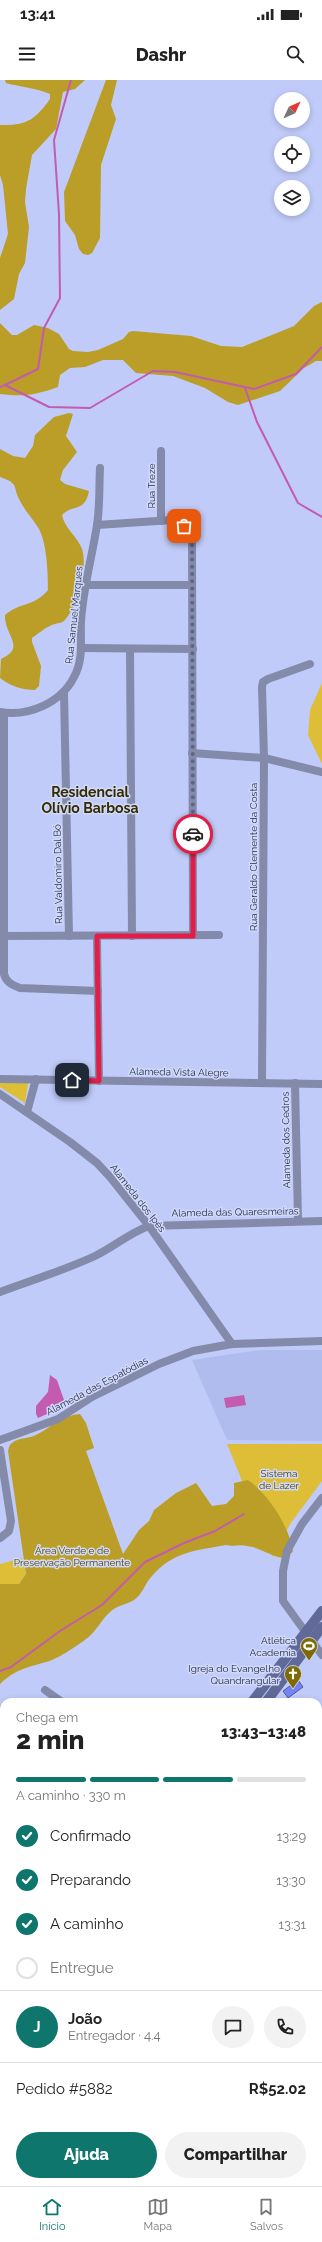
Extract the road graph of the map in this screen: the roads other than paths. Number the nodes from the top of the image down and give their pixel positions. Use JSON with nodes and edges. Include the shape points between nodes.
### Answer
{"nodes":[{"id":1,"x":161,"y":451,"type":"dead end"},
{"id":2,"x":100,"y":468,"type":"dead end"},
{"id":3,"x":161,"y":521,"type":"junction"},
{"id":4,"x":97,"y":525,"type":"junction"},
{"id":5,"x":191,"y":585,"type":"junction"},
{"id":6,"x":87,"y":586,"type":"junction"},
{"id":7,"x":82,"y":648,"type":"junction"},
{"id":8,"x":130,"y":648,"type":"junction"},
{"id":9,"x":193,"y":649,"type":"junction"},
{"id":10,"x":310,"y":664,"type":"dead end"},
{"id":11,"x":64,"y":693,"type":"junction"},
{"id":12,"x":2,"y":712,"type":"edge"},
{"id":13,"x":2,"y":731,"type":"edge"},
{"id":14,"x":192,"y":753,"type":"junction"},
{"id":15,"x":264,"y":758,"type":"junction"},
{"id":16,"x":322,"y":772,"type":"edge"},
{"id":17,"x":219,"y":935,"type":"dead end"},
{"id":18,"x":2,"y":936,"type":"edge"},
{"id":19,"x":69,"y":936,"type":"junction"},
{"id":20,"x":97,"y":936,"type":"junction"},
{"id":21,"x":132,"y":936,"type":"junction"},
{"id":22,"x":193,"y":936,"type":"junction"},
{"id":23,"x":98,"y":991,"type":"junction"},
{"id":24,"x":0,"y":1079,"type":"edge"},
{"id":25,"x":36,"y":1079,"type":"junction"},
{"id":26,"x":99,"y":1081,"type":"junction"},
{"id":27,"x":262,"y":1082,"type":"junction"},
{"id":28,"x":295,"y":1083,"type":"junction"},
{"id":29,"x":322,"y":1084,"type":"edge"},
{"id":30,"x":0,"y":1094,"type":"edge"},
{"id":31,"x":27,"y":1112,"type":"junction"},
{"id":32,"x":298,"y":1220,"type":"junction"},
{"id":33,"x":322,"y":1221,"type":"edge"},
{"id":34,"x":149,"y":1226,"type":"junction"},
{"id":35,"x":0,"y":1292,"type":"edge"},
{"id":36,"x":322,"y":1342,"type":"edge"},
{"id":37,"x":232,"y":1344,"type":"junction"},
{"id":38,"x":0,"y":1440,"type":"edge"},
{"id":39,"x":0,"y":1450,"type":"edge"},
{"id":40,"x":322,"y":1498,"type":"edge"},
{"id":41,"x":3,"y":1536,"type":"edge"},
{"id":42,"x":322,"y":1611,"type":"edge"},
{"id":43,"x":322,"y":1627,"type":"edge"},
{"id":44,"x":308,"y":1636,"type":"junction"},
{"id":45,"x":322,"y":1655,"type":"edge"},
{"id":46,"x":45,"y":1690,"type":"dead end"},
{"id":47,"x":56,"y":1698,"type":"edge"},
{"id":48,"x":255,"y":1698,"type":"edge"},
{"id":49,"x":272,"y":1698,"type":"edge"}],
"edges":[{"from":1,"to":3,"type":"street","name":"Rua Treze"},
{"from":2,"to":4,"type":"street","name":"Rua Samuel Marques"},
{"from":3,"to":4,"type":"street"},
{"from":3,"to":5,"type":"street","via":[[172,520],[184,526],[192,538]]},
{"from":4,"to":6,"type":"street","name":"Rua Samuel Marques"},
{"from":5,"to":6,"type":"street"},
{"from":5,"to":9,"type":"street"},
{"from":6,"to":7,"type":"street","name":"Rua Samuel Marques","via":[[81,621]]},
{"from":7,"to":8,"type":"street"},
{"from":7,"to":11,"type":"street","name":"Rua Samuel Marques","via":[[78,671]]},
{"from":8,"to":9,"type":"street"},
{"from":8,"to":21,"type":"street"},
{"from":9,"to":14,"type":"street"},
{"from":10,"to":15,"type":"street","name":"Rua Geraldo Clemente da Costa","via":[[263,682]]},
{"from":11,"to":12,"type":"street","name":"Rua Samuel Marques","via":[[33,710]]},
{"from":11,"to":19,"type":"street","name":"Rua Valdomiro Dal Bó"},
{"from":12,"to":13,"type":"street"},
{"from":13,"to":18,"type":"street"},
{"from":14,"to":15,"type":"street"},
{"from":14,"to":22,"type":"street"},
{"from":15,"to":16,"type":"street"},
{"from":15,"to":27,"type":"street","name":"Rua Geraldo Clemente da Costa"},
{"from":17,"to":22,"type":"street"},
{"from":18,"to":19,"type":"street"},
{"from":18,"to":23,"type":"street","via":[[4,974],[11,985],[20,988]]},
{"from":19,"to":20,"type":"street"},
{"from":20,"to":21,"type":"street"},
{"from":20,"to":23,"type":"street"},
{"from":21,"to":22,"type":"street"},
{"from":23,"to":26,"type":"street"},
{"from":24,"to":25,"type":"street","name":"Alameda Vista Alegre"},
{"from":25,"to":26,"type":"street","name":"Alameda Vista Alegre"},
{"from":25,"to":31,"type":"street"},
{"from":26,"to":27,"type":"street","name":"Alameda Vista Alegre"},
{"from":27,"to":28,"type":"street","name":"Alameda Vista Alegre"},
{"from":28,"to":29,"type":"street","name":"Alameda Vista Alegre"},
{"from":28,"to":32,"type":"street","name":"Alameda dos Cedros"},
{"from":30,"to":31,"type":"street","name":"Alameda dos Ipês"},
{"from":31,"to":34,"type":"street","name":"Alameda dos Ipês","via":[[97,1163]]},
{"from":32,"to":33,"type":"street","name":"Alameda das Quaresmeiras"},
{"from":32,"to":34,"type":"street","name":"Alameda das Quaresmeiras"},
{"from":34,"to":35,"type":"street","name":"Alameda das Quaresmeiras","via":[[129,1234],[110,1248],[82,1262]]},
{"from":34,"to":37,"type":"street","name":"Alameda dos Ipês"},
{"from":36,"to":37,"type":"street","name":"Alameda das Espatódias"},
{"from":37,"to":38,"type":"street","name":"Alameda das Espatódias","via":[[177,1356],[92,1398],[58,1419]]},
{"from":39,"to":41,"type":"street","via":[[11,1521],[10,1528]]},
{"from":40,"to":44,"type":"street","via":[[292,1538],[283,1571],[283,1601]]},
{"from":42,"to":44,"type":"main road"},
{"from":43,"to":44,"type":"main road"},
{"from":44,"to":45,"type":"street"},
{"from":44,"to":48,"type":"main road"},
{"from":44,"to":49,"type":"main road"},
{"from":46,"to":47,"type":"street"}]}
